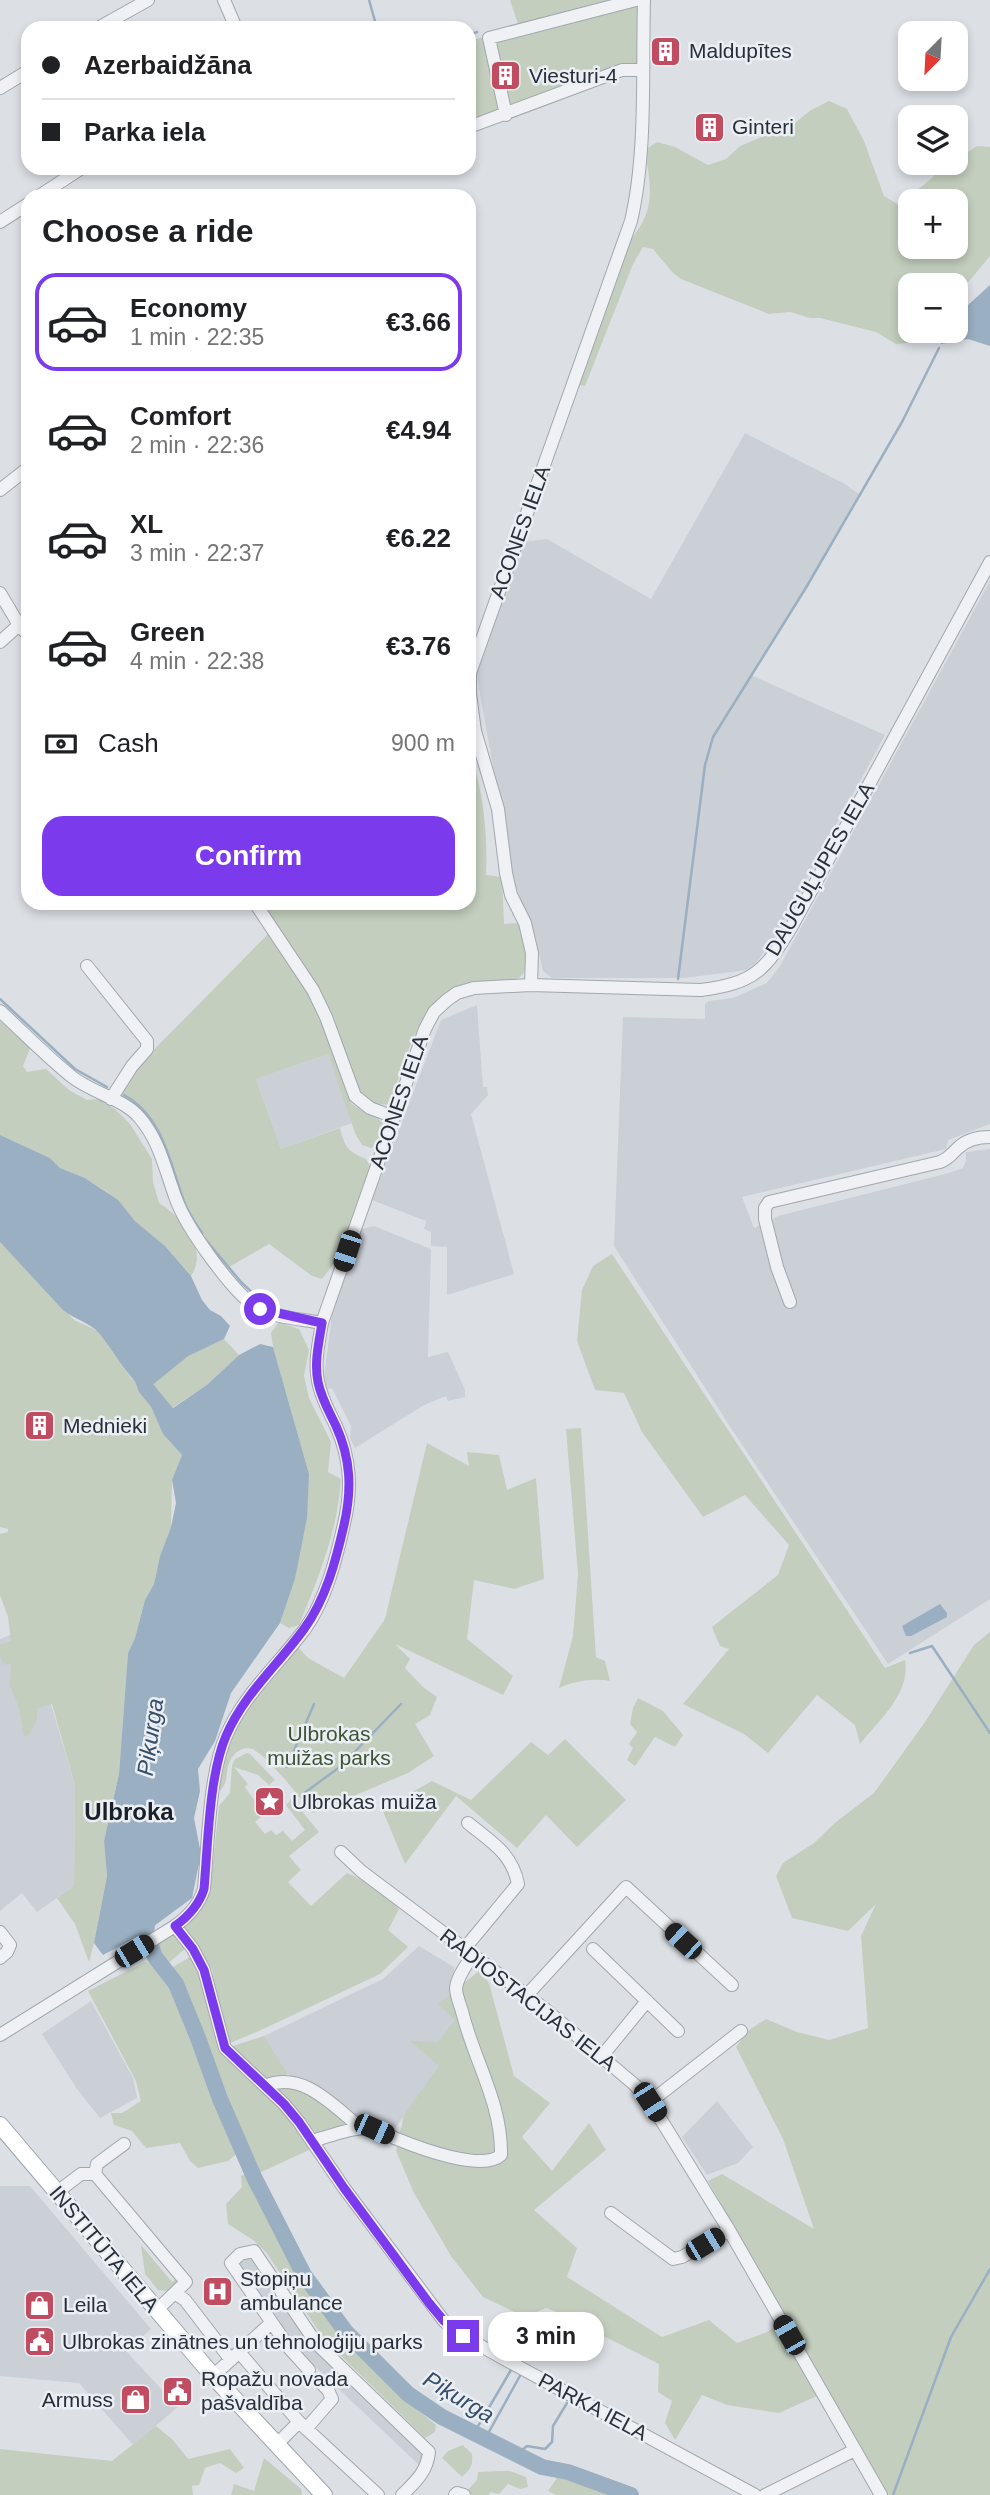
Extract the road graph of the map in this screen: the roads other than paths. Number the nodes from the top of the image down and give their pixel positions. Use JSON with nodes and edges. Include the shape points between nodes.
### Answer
{"nodes":[{"id":1,"x":148,"y":0,"type":"edge"},
{"id":2,"x":224,"y":0,"type":"edge"},
{"id":3,"x":636,"y":0,"type":"edge"},
{"id":4,"x":643,"y":0,"type":"edge"},
{"id":5,"x":110,"y":21,"type":"edge"},
{"id":6,"x":233,"y":21,"type":"edge"},
{"id":7,"x":642,"y":70,"type":"junction"},
{"id":8,"x":21,"y":75,"type":"edge"},
{"id":9,"x":0,"y":88,"type":"edge"},
{"id":10,"x":506,"y":114,"type":"junction"},
{"id":11,"x":476,"y":125,"type":"edge"},
{"id":12,"x":72,"y":175,"type":"edge"},
{"id":13,"x":50,"y":189,"type":"edge"},
{"id":14,"x":21,"y":208,"type":"edge"},
{"id":15,"x":0,"y":222,"type":"edge"},
{"id":16,"x":21,"y":474,"type":"edge"},
{"id":17,"x":0,"y":490,"type":"edge"},
{"id":18,"x":990,"y":562,"type":"edge"},
{"id":19,"x":0,"y":593,"type":"edge"},
{"id":20,"x":21,"y":627,"type":"edge"},
{"id":21,"x":21,"y":631,"type":"edge"},
{"id":22,"x":0,"y":642,"type":"edge"},
{"id":23,"x":476,"y":657,"type":"edge"},
{"id":24,"x":476,"y":734,"type":"edge"},
{"id":25,"x":260,"y":910,"type":"edge"},
{"id":26,"x":87,"y":966,"type":"dead end"},
{"id":27,"x":531,"y":985,"type":"junction"},
{"id":28,"x":0,"y":1011,"type":"edge"},
{"id":29,"x":111,"y":1098,"type":"junction"},
{"id":30,"x":394,"y":1117,"type":"junction"},
{"id":31,"x":990,"y":1137,"type":"edge"},
{"id":32,"x":790,"y":1302,"type":"dead end"},
{"id":33,"x":322,"y":1323,"type":"junction"},
{"id":34,"x":468,"y":1823,"type":"dead end"},
{"id":35,"x":341,"y":1852,"type":"dead end"},
{"id":36,"x":175,"y":1926,"type":"junction"},
{"id":37,"x":0,"y":1932,"type":"edge"},
{"id":38,"x":593,"y":1949,"type":"dead end"},
{"id":39,"x":469,"y":1951,"type":"junction"},
{"id":40,"x":0,"y":1958,"type":"edge"},
{"id":41,"x":732,"y":1985,"type":"dead end"},
{"id":42,"x":527,"y":1995,"type":"junction"},
{"id":43,"x":647,"y":2001,"type":"junction"},
{"id":44,"x":678,"y":2031,"type":"dead end"},
{"id":45,"x":741,"y":2031,"type":"dead end"},
{"id":46,"x":0,"y":2035,"type":"edge"},
{"id":47,"x":602,"y":2056,"type":"junction"},
{"id":48,"x":265,"y":2086,"type":"junction"},
{"id":49,"x":650,"y":2102,"type":"junction"},
{"id":50,"x":0,"y":2125,"type":"edge"},
{"id":51,"x":361,"y":2128,"type":"junction"},
{"id":52,"x":313,"y":2143,"type":"junction"},
{"id":53,"x":124,"y":2144,"type":"dead end"},
{"id":54,"x":94,"y":2174,"type":"junction"},
{"id":55,"x":56,"y":2193,"type":"junction"},
{"id":56,"x":611,"y":2213,"type":"dead end"},
{"id":57,"x":729,"y":2230,"type":"junction"},
{"id":58,"x":176,"y":2294,"type":"junction"},
{"id":59,"x":157,"y":2310,"type":"junction"},
{"id":60,"x":271,"y":2323,"type":"junction"},
{"id":61,"x":235,"y":2356,"type":"junction"},
{"id":62,"x":309,"y":2370,"type":"dead end"},
{"id":63,"x":213,"y":2376,"type":"junction"},
{"id":64,"x":318,"y":2380,"type":"dead end"},
{"id":65,"x":303,"y":2426,"type":"junction"},
{"id":66,"x":277,"y":2444,"type":"junction"},
{"id":67,"x":855,"y":2450,"type":"junction"},
{"id":68,"x":324,"y":2495,"type":"edge"},
{"id":69,"x":378,"y":2495,"type":"edge"},
{"id":70,"x":402,"y":2495,"type":"edge"},
{"id":71,"x":455,"y":2495,"type":"edge"},
{"id":72,"x":464,"y":2495,"type":"edge"},
{"id":73,"x":755,"y":2495,"type":"edge"},
{"id":74,"x":765,"y":2495,"type":"edge"},
{"id":75,"x":881,"y":2495,"type":"edge"}],
"edges":[{"from":1,"to":5,"type":"street"},
{"from":2,"to":6,"type":"street"},
{"from":3,"to":10,"type":"street","via":[[489,38]]},
{"from":4,"to":7,"type":"street","name":"ACONES IELA"},
{"from":7,"to":10,"type":"street","via":[[622,70]]},
{"from":7,"to":23,"type":"street","name":"ACONES IELA","via":[[637,197],[631,221]]},
{"from":8,"to":9,"type":"street"},
{"from":10,"to":11,"type":"street"},
{"from":12,"to":13,"type":"street"},
{"from":14,"to":15,"type":"street"},
{"from":16,"to":17,"type":"street"},
{"from":18,"to":27,"type":"street","name":"DAUGUĻUPES IELA","via":[[792,926],[762,969],[745,981],[701,990]]},
{"from":19,"to":20,"type":"street"},
{"from":21,"to":22,"type":"street"},
{"from":24,"to":27,"type":"street","name":"ACONES IELA","via":[[498,809],[511,895],[525,923],[532,953]]},
{"from":25,"to":30,"type":"street","via":[[313,990],[355,1096]]},
{"from":26,"to":29,"type":"street","via":[[148,1041],[147,1049]]},
{"from":27,"to":30,"type":"street","name":"ACONES IELA","via":[[474,988],[457,993],[434,1012]]},
{"from":28,"to":29,"type":"street","via":[[71,1076]]},
{"from":29,"to":33,"type":"street","via":[[137,1113],[151,1132],[189,1228],[248,1300],[260,1309]]},
{"from":30,"to":33,"type":"street","name":"ACONES IELA"},
{"from":31,"to":32,"type":"street","via":[[966,1142],[940,1161],[769,1202],[765,1219]]},
{"from":33,"to":36,"type":"street","name":"ACONES IELA","via":[[318,1382],[349,1467],[344,1525],[313,1615],[244,1702],[225,1739],[216,1772],[204,1889],[200,1901]]},
{"from":34,"to":39,"type":"street","via":[[505,1853],[518,1884]]},
{"from":35,"to":39,"type":"street","name":"RADIOSTACIJAS IELA"},
{"from":36,"to":46,"type":"street","name":"ACONES IELA"},
{"from":36,"to":48,"type":"street","name":"PARKA IELA","via":[[204,1970],[225,2048]]},
{"from":37,"to":40,"type":"street","via":[[10,1945]]},
{"from":38,"to":43,"type":"street"},
{"from":39,"to":42,"type":"street","name":"RADIOSTACIJAS IELA"},
{"from":39,"to":51,"type":"street","via":[[456,1989],[470,2045],[495,2102],[501,2155],[482,2162]]},
{"from":41,"to":42,"type":"street","via":[[626,1887]]},
{"from":42,"to":47,"type":"street","name":"RADIOSTACIJAS IELA"},
{"from":43,"to":44,"type":"street"},
{"from":43,"to":47,"type":"street"},
{"from":45,"to":49,"type":"street"},
{"from":47,"to":49,"type":"street","name":"RADIOSTACIJAS IELA"},
{"from":48,"to":51,"type":"street","via":[[283,2080],[304,2085]]},
{"from":48,"to":52,"type":"street","name":"PARKA IELA"},
{"from":49,"to":57,"type":"street","name":"RADIOSTACIJAS IELA"},
{"from":50,"to":55,"type":"main road","name":"INSTITŪTA IELA"},
{"from":51,"to":52,"type":"street"},
{"from":52,"to":73,"type":"street","name":"PARKA IELA","via":[[429,2303],[453,2329]]},
{"from":53,"to":54,"type":"street","via":[[97,2164]]},
{"from":54,"to":55,"type":"street","via":[[81,2174]]},
{"from":54,"to":58,"type":"street","via":[[186,2282]]},
{"from":55,"to":59,"type":"main road","name":"INSTITŪTA IELA"},
{"from":56,"to":57,"type":"street","via":[[673,2259]]},
{"from":57,"to":67,"type":"street","name":"RADIOSTACIJAS IELA"},
{"from":58,"to":59,"type":"street"},
{"from":58,"to":61,"type":"street"},
{"from":59,"to":63,"type":"main road","name":"INSTITŪTA IELA"},
{"from":60,"to":61,"type":"street"},
{"from":60,"to":62,"type":"street"},
{"from":60,"to":70,"type":"street","via":[[231,2263],[240,2253],[254,2251],[316,2343],[429,2452],[422,2474]]},
{"from":61,"to":63,"type":"street"},
{"from":61,"to":65,"type":"street"},
{"from":63,"to":66,"type":"main road","name":"INSTITŪTA IELA"},
{"from":64,"to":65,"type":"street","via":[[332,2399]]},
{"from":65,"to":66,"type":"street"},
{"from":65,"to":69,"type":"street"},
{"from":66,"to":68,"type":"main road","name":"INSTITŪTA IELA"},
{"from":67,"to":74,"type":"street"},
{"from":67,"to":75,"type":"street","name":"RADIOSTACIJAS IELA"},
{"from":71,"to":72,"type":"street"}]}
